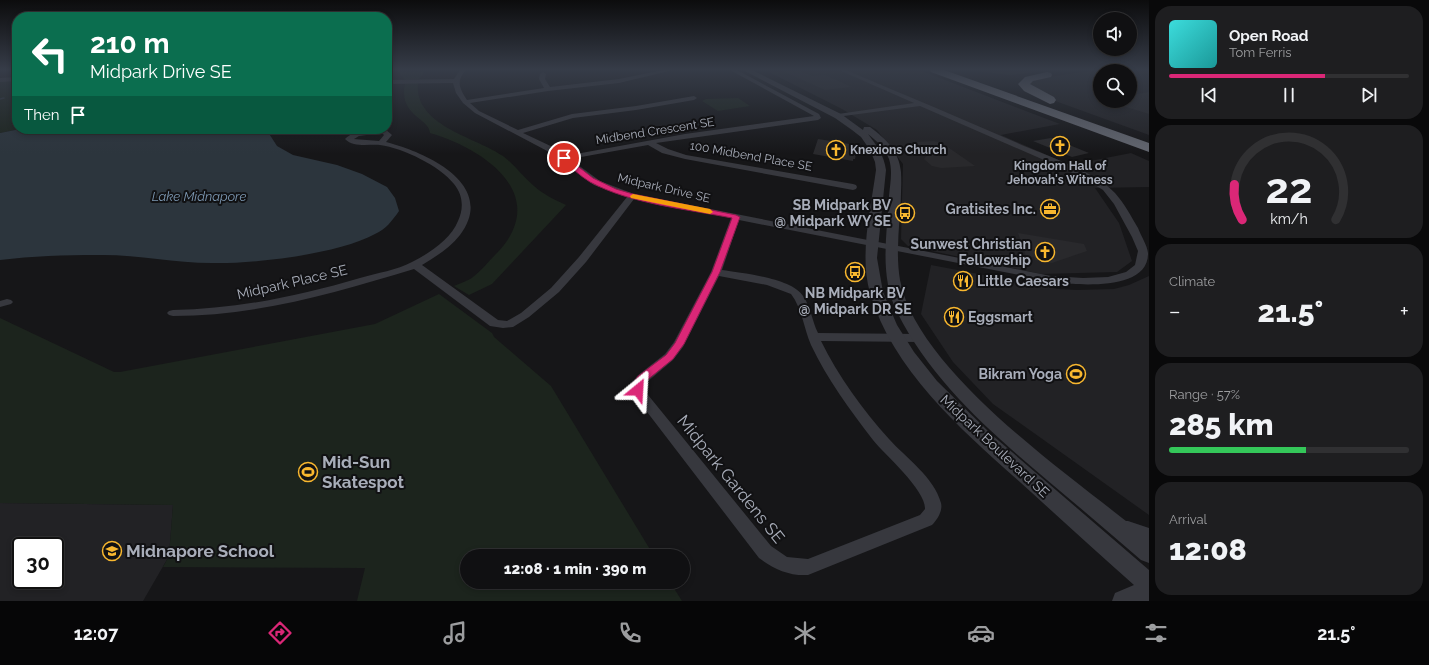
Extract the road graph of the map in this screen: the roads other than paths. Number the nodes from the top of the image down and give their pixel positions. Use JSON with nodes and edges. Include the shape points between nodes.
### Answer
{"nodes":[{"id":1,"x":462,"y":98,"type":"edge"},
{"id":2,"x":490,"y":98,"type":"edge"},
{"id":3,"x":694,"y":98,"type":"dead end"},
{"id":4,"x":786,"y":98,"type":"edge"},
{"id":5,"x":805,"y":98,"type":"edge"},
{"id":6,"x":809,"y":98,"type":"edge"},
{"id":7,"x":908,"y":98,"type":"edge"},
{"id":8,"x":1012,"y":98,"type":"edge"},
{"id":9,"x":1033,"y":98,"type":"edge"},
{"id":10,"x":1045,"y":98,"type":"edge"},
{"id":11,"x":465,"y":102,"type":"junction"},
{"id":12,"x":922,"y":104,"type":"junction"},
{"id":13,"x":842,"y":116,"type":"junction"},
{"id":14,"x":518,"y":132,"type":"junction"},
{"id":15,"x":357,"y":134,"type":"edge"},
{"id":16,"x":385,"y":134,"type":"edge"},
{"id":17,"x":1113,"y":135,"type":"junction"},
{"id":18,"x":1149,"y":139,"type":"edge"},
{"id":19,"x":648,"y":142,"type":"junction"},
{"id":20,"x":381,"y":143,"type":"junction"},
{"id":21,"x":1149,"y":148,"type":"edge"},
{"id":22,"x":1149,"y":151,"type":"edge"},
{"id":23,"x":564,"y":158,"type":"junction"},
{"id":24,"x":853,"y":187,"type":"dead end"},
{"id":25,"x":632,"y":196,"type":"junction"},
{"id":26,"x":736,"y":217,"type":"junction"},
{"id":27,"x":873,"y":245,"type":"junction"},
{"id":28,"x":891,"y":248,"type":"junction"},
{"id":29,"x":415,"y":265,"type":"junction"},
{"id":30,"x":716,"y":272,"type":"junction"},
{"id":31,"x":173,"y":313,"type":"dead end"},
{"id":32,"x":814,"y":337,"type":"junction"},
{"id":33,"x":897,"y":338,"type":"junction"},
{"id":34,"x":920,"y":338,"type":"junction"},
{"id":35,"x":1099,"y":512,"type":"junction"},
{"id":36,"x":1149,"y":538,"type":"edge"},
{"id":37,"x":1149,"y":553,"type":"edge"},
{"id":38,"x":1149,"y":584,"type":"edge"},
{"id":39,"x":1149,"y":590,"type":"edge"},
{"id":40,"x":1123,"y":601,"type":"edge"}],
"edges":[{"from":1,"to":11,"type":"street","name":"Midpark Drive SE"},
{"from":2,"to":11,"type":"street"},
{"from":3,"to":14,"type":"street","via":[[572,116]]},
{"from":4,"to":19,"type":"street","name":"Midbend Crescent SE","via":[[817,115],[818,118]]},
{"from":5,"to":13,"type":"street","name":"Midpark Boulevard SE"},
{"from":6,"to":13,"type":"street","name":"Midpark Boulevard SE"},
{"from":7,"to":12,"type":"street","name":"Midpark Drive SE"},
{"from":8,"to":17,"type":"highway"},
{"from":9,"to":18,"type":"highway"},
{"from":10,"to":18,"type":"highway"},
{"from":11,"to":14,"type":"street","name":"Midpark Drive SE","via":[[483,116]]},
{"from":12,"to":13,"type":"street"},
{"from":12,"to":28,"type":"street","name":"Midpark Drive SE","via":[[1063,165],[1102,186],[1124,212],[1142,250],[1142,260],[1138,269],[1117,278],[1062,281]]},
{"from":13,"to":27,"type":"street","name":"Midpark Boulevard SE","via":[[864,135],[876,150],[880,162],[881,178]]},
{"from":13,"to":28,"type":"street","name":"Midpark Boulevard SE","via":[[875,135],[895,164]]},
{"from":14,"to":23,"type":"street","name":"Midpark Drive SE"},
{"from":15,"to":20,"type":"street","name":"Midpark Place SE","via":[[349,139],[355,142]]},
{"from":16,"to":20,"type":"street","via":[[388,137]]},
{"from":17,"to":21,"type":"highway"},
{"from":17,"to":22,"type":"highway"},
{"from":19,"to":23,"type":"street","name":"Midbend Crescent SE"},
{"from":19,"to":24,"type":"street","name":"100 Midbend Place SE","via":[[664,151],[685,157]]},
{"from":20,"to":29,"type":"street","name":"Midpark Place SE","via":[[414,152],[435,163],[452,176],[465,195],[467,211],[460,228],[444,245]]},
{"from":23,"to":25,"type":"street","name":"Midpark Drive SE","via":[[597,183]]},
{"from":25,"to":26,"type":"street","name":"Midpark Drive SE"},
{"from":25,"to":29,"type":"street","via":[[554,291],[536,307],[509,324],[494,323]]},
{"from":26,"to":27,"type":"street","name":"Midpark Drive SE"},
{"from":26,"to":30,"type":"street","name":"Midpark Gardens SE"},
{"from":27,"to":28,"type":"street","name":"Midpark Drive SE"},
{"from":27,"to":33,"type":"street","name":"Midpark Boulevard SE","via":[[872,271],[877,295]]},
{"from":28,"to":34,"type":"street","name":"Midpark Boulevard SE","via":[[896,294]]},
{"from":29,"to":31,"type":"street","name":"Midpark Place SE","via":[[345,287],[280,302],[228,311]]},
{"from":30,"to":32,"type":"street","name":"Midpark Gardens SE","via":[[792,290],[800,298]]},
{"from":30,"to":32,"type":"street","name":"Midpark Gardens SE","via":[[679,344],[669,357],[642,378],[637,385],[638,390],[764,552],[792,568],[808,567],[922,523],[933,510],[933,504],[924,487],[883,442],[842,389],[824,360]]},
{"from":32,"to":33,"type":"street"},
{"from":33,"to":34,"type":"street"},
{"from":33,"to":38,"type":"street","name":"Midpark Boulevard SE","via":[[920,372],[969,425]]},
{"from":34,"to":35,"type":"street","name":"Midpark Boulevard SE","via":[[944,371],[974,404]]},
{"from":35,"to":36,"type":"street","via":[[1129,530]]},
{"from":35,"to":37,"type":"street","name":"Midpark Boulevard SE"},
{"from":39,"to":40,"type":"street"}]}
